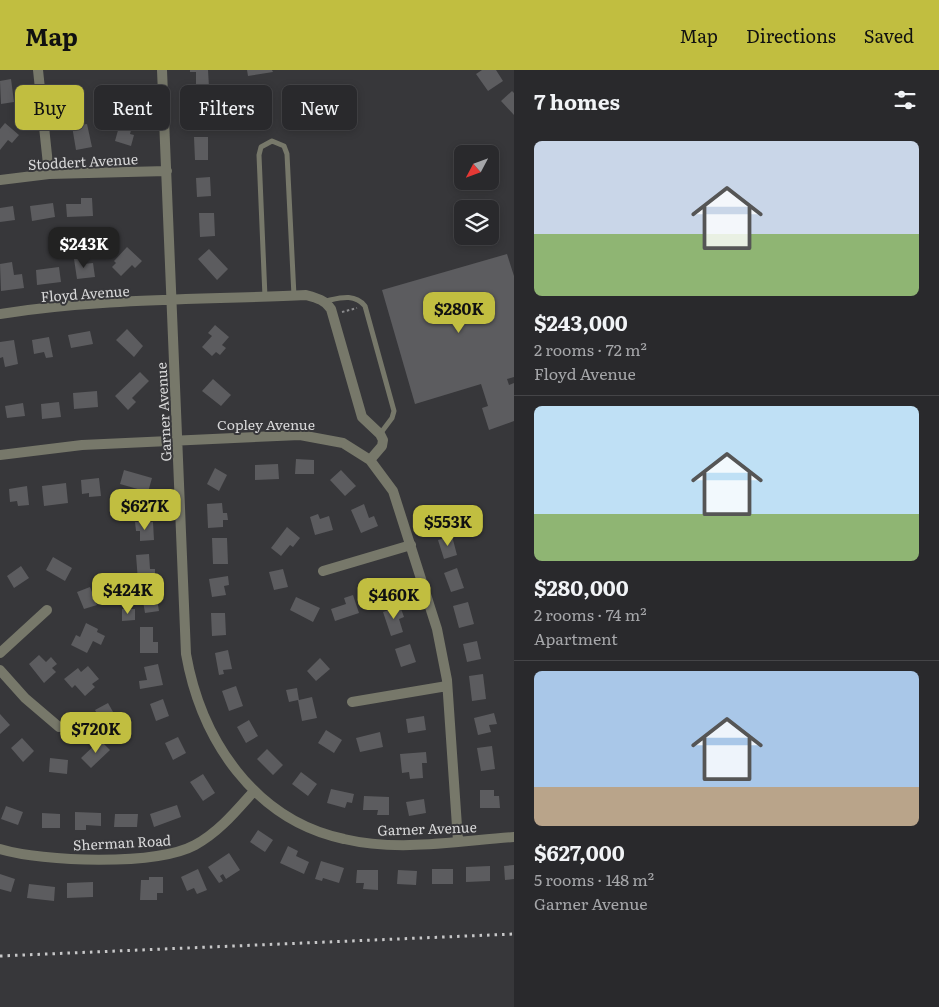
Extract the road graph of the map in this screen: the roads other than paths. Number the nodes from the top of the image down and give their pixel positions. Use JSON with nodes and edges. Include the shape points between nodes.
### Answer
{"nodes":[{"id":1,"x":38,"y":70,"type":"edge"},
{"id":2,"x":162,"y":70,"type":"edge"},
{"id":3,"x":167,"y":171,"type":"junction"},
{"id":4,"x":49,"y":174,"type":"junction"},
{"id":5,"x":0,"y":180,"type":"edge"},
{"id":6,"x":294,"y":296,"type":"junction"},
{"id":7,"x":265,"y":297,"type":"junction"},
{"id":8,"x":171,"y":300,"type":"junction"},
{"id":9,"x":324,"y":301,"type":"junction"},
{"id":10,"x":0,"y":314,"type":"edge"},
{"id":11,"x":380,"y":434,"type":"junction"},
{"id":12,"x":179,"y":440,"type":"junction"},
{"id":13,"x":0,"y":455,"type":"edge"},
{"id":14,"x":370,"y":460,"type":"junction"},
{"id":15,"x":411,"y":545,"type":"junction"},
{"id":16,"x":323,"y":571,"type":"dead end"},
{"id":17,"x":46,"y":610,"type":"dead end"},
{"id":18,"x":0,"y":653,"type":"edge"},
{"id":19,"x":0,"y":670,"type":"edge"},
{"id":20,"x":447,"y":686,"type":"junction"},
{"id":21,"x":352,"y":702,"type":"dead end"},
{"id":22,"x":59,"y":727,"type":"dead end"},
{"id":23,"x":254,"y":791,"type":"junction"},
{"id":24,"x":514,"y":837,"type":"edge"},
{"id":25,"x":458,"y":841,"type":"junction"},
{"id":26,"x":0,"y":848,"type":"edge"}],
"edges":[{"from":1,"to":4,"type":"street"},
{"from":2,"to":3,"type":"street","name":"Garner Avenue"},
{"from":3,"to":4,"type":"street","name":"Stoddert Avenue"},
{"from":3,"to":8,"type":"street","name":"Garner Avenue"},
{"from":4,"to":5,"type":"street","name":"Stoddert Avenue"},
{"from":6,"to":7,"type":"street","name":"Floyd Avenue"},
{"from":6,"to":7,"type":"lane","via":[[287,154],[284,146],[272,141],[261,147],[259,156]]},
{"from":6,"to":9,"type":"street","name":"Floyd Avenue","via":[[306,295]]},
{"from":7,"to":8,"type":"street","name":"Floyd Avenue"},
{"from":8,"to":10,"type":"street","name":"Floyd Avenue"},
{"from":8,"to":12,"type":"street","name":"Garner Avenue"},
{"from":9,"to":11,"type":"street","via":[[333,316],[362,417]]},
{"from":9,"to":11,"type":"lane","via":[[349,297],[356,298],[365,306],[394,411]]},
{"from":11,"to":14,"type":"street","via":[[382,446]]},
{"from":12,"to":13,"type":"street","name":"Copley Avenue","via":[[78,445]]},
{"from":12,"to":14,"type":"street","name":"Copley Avenue","via":[[313,436],[343,443]]},
{"from":12,"to":23,"type":"street","name":"Garner Avenue","via":[[186,654],[190,677],[215,741]]},
{"from":14,"to":15,"type":"street","name":"Copley Avenue","via":[[393,491]]},
{"from":15,"to":16,"type":"street"},
{"from":15,"to":20,"type":"street","name":"Copley Avenue","via":[[437,628]]},
{"from":17,"to":18,"type":"street"},
{"from":19,"to":22,"type":"street","via":[[25,698]]},
{"from":20,"to":21,"type":"street"},
{"from":20,"to":25,"type":"street","name":"Copley Avenue"},
{"from":23,"to":25,"type":"street","name":"Garner Avenue","via":[[304,825],[344,839],[407,845]]},
{"from":23,"to":26,"type":"street","name":"Sherman Road","via":[[219,829],[196,844],[168,855],[112,859],[48,858]]},
{"from":24,"to":25,"type":"street","name":"Garner Avenue"}]}
